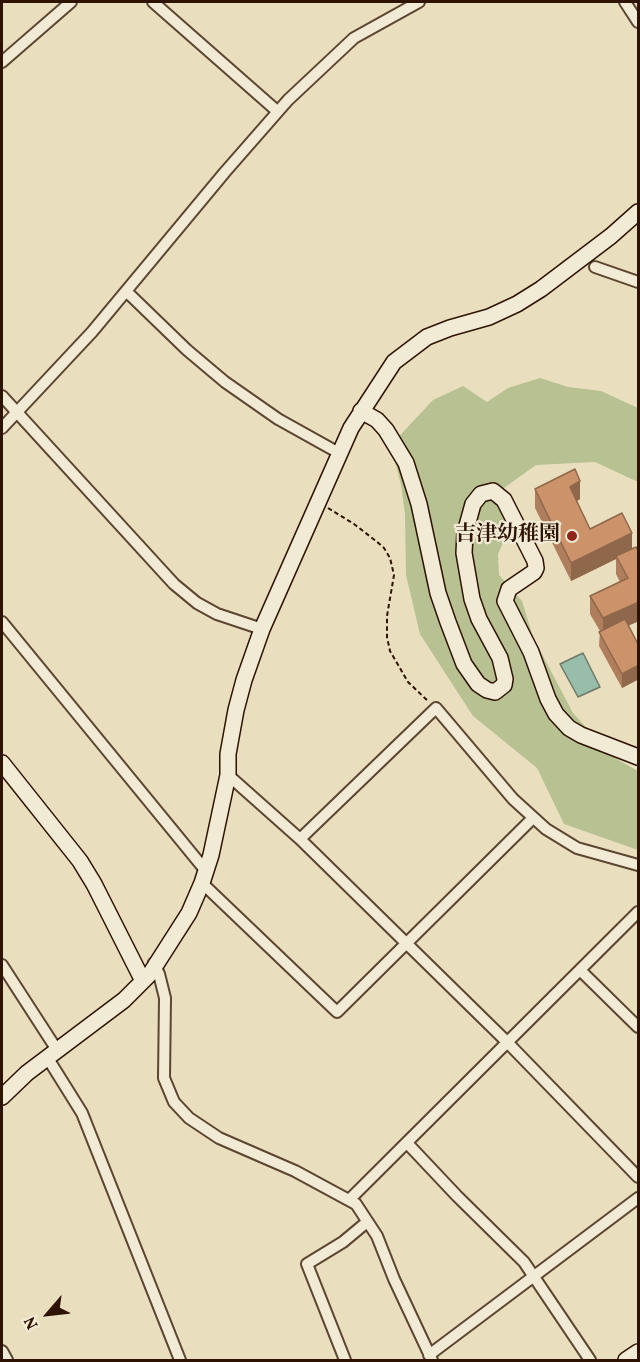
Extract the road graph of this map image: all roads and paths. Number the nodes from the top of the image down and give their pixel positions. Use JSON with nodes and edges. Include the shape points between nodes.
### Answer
{"nodes":[{"id":1,"x":71,"y":2,"type":"edge"},
{"id":2,"x":153,"y":2,"type":"edge"},
{"id":3,"x":419,"y":2,"type":"edge"},
{"id":4,"x":625,"y":2,"type":"edge"},
{"id":5,"x":639,"y":22,"type":"edge"},
{"id":6,"x":2,"y":63,"type":"edge"},
{"id":7,"x":277,"y":111,"type":"junction"},
{"id":8,"x":639,"y":212,"type":"edge"},
{"id":9,"x":595,"y":267,"type":"dead end"},
{"id":10,"x":639,"y":282,"type":"edge"},
{"id":11,"x":126,"y":291,"type":"junction"},
{"id":12,"x":2,"y":396,"type":"edge"},
{"id":13,"x":361,"y":411,"type":"junction"},
{"id":14,"x":18,"y":412,"type":"junction"},
{"id":15,"x":2,"y":428,"type":"edge"},
{"id":16,"x":339,"y":453,"type":"junction"},
{"id":17,"x":328,"y":508,"type":"dead end"},
{"id":18,"x":2,"y":622,"type":"edge"},
{"id":19,"x":262,"y":629,"type":"junction"},
{"id":20,"x":436,"y":708,"type":"junction"},
{"id":21,"x":639,"y":757,"type":"edge"},
{"id":22,"x":2,"y":763,"type":"edge"},
{"id":23,"x":228,"y":775,"type":"junction"},
{"id":24,"x":533,"y":818,"type":"junction"},
{"id":25,"x":300,"y":839,"type":"junction"},
{"id":26,"x":639,"y":865,"type":"edge"},
{"id":27,"x":204,"y":877,"type":"junction"},
{"id":28,"x":639,"y":912,"type":"edge"},
{"id":29,"x":405,"y":942,"type":"junction"},
{"id":30,"x":154,"y":963,"type":"junction"},
{"id":31,"x":2,"y":965,"type":"edge"},
{"id":32,"x":581,"y":971,"type":"junction"},
{"id":33,"x":143,"y":981,"type":"junction"},
{"id":34,"x":639,"y":1027,"type":"edge"},
{"id":35,"x":507,"y":1042,"type":"junction"},
{"id":36,"x":52,"y":1053,"type":"junction"},
{"id":37,"x":2,"y":1102,"type":"edge"},
{"id":38,"x":407,"y":1143,"type":"junction"},
{"id":39,"x":639,"y":1176,"type":"edge"},
{"id":40,"x":639,"y":1198,"type":"edge"},
{"id":41,"x":350,"y":1200,"type":"junction"},
{"id":42,"x":367,"y":1222,"type":"junction"},
{"id":43,"x":534,"y":1277,"type":"junction"},
{"id":44,"x":2,"y":1351,"type":"edge"},
{"id":45,"x":639,"y":1352,"type":"edge"},
{"id":46,"x":430,"y":1358,"type":"edge"},
{"id":47,"x":7,"y":1360,"type":"edge"},
{"id":48,"x":180,"y":1360,"type":"edge"},
{"id":49,"x":345,"y":1360,"type":"edge"},
{"id":50,"x":590,"y":1360,"type":"edge"},
{"id":51,"x":627,"y":1360,"type":"edge"}],
"edges":[{"from":1,"to":6,"type":"street"},
{"from":2,"to":7,"type":"street"},
{"from":3,"to":7,"type":"street","via":[[354,38]]},
{"from":4,"to":5,"type":"street"},
{"from":7,"to":11,"type":"street"},
{"from":8,"to":13,"type":"street","via":[[517,304],[427,337],[408,350],[394,362]]},
{"from":9,"to":10,"type":"street"},
{"from":11,"to":14,"type":"street"},
{"from":11,"to":16,"type":"street","via":[[225,382],[278,419]]},
{"from":12,"to":14,"type":"street"},
{"from":13,"to":16,"type":"street"},
{"from":13,"to":21,"type":"street","via":[[386,430],[406,463],[441,603],[464,664],[478,684],[495,692],[505,679],[500,658],[472,599],[464,553],[473,504],[481,494],[493,491],[504,500],[536,561],[534,572],[509,589],[506,601],[556,714],[581,735]]},
{"from":14,"to":15,"type":"street"},
{"from":14,"to":19,"type":"street","via":[[174,584],[217,614]]},
{"from":16,"to":19,"type":"street"},
{"from":17,"to":20,"type":"path","via":[[376,541],[390,558],[394,575],[387,616],[390,651],[408,682]]},
{"from":18,"to":27,"type":"street"},
{"from":19,"to":23,"type":"street","via":[[236,710]]},
{"from":20,"to":24,"type":"street","via":[[513,800]]},
{"from":20,"to":25,"type":"street"},
{"from":22,"to":33,"type":"street","via":[[80,861]]},
{"from":23,"to":25,"type":"street"},
{"from":23,"to":27,"type":"street"},
{"from":24,"to":26,"type":"street","via":[[577,848]]},
{"from":24,"to":29,"type":"street"},
{"from":25,"to":29,"type":"street"},
{"from":27,"to":29,"type":"street","via":[[337,1012]]},
{"from":27,"to":30,"type":"street","via":[[189,913]]},
{"from":28,"to":32,"type":"street"},
{"from":29,"to":35,"type":"street"},
{"from":30,"to":33,"type":"street"},
{"from":30,"to":41,"type":"street","via":[[165,998],[164,1078],[174,1102],[189,1118],[219,1138]]},
{"from":31,"to":36,"type":"street"},
{"from":32,"to":34,"type":"street"},
{"from":32,"to":35,"type":"street"},
{"from":33,"to":36,"type":"street","via":[[124,1000]]},
{"from":35,"to":38,"type":"street"},
{"from":35,"to":39,"type":"street"},
{"from":36,"to":37,"type":"street","via":[[27,1072]]},
{"from":36,"to":48,"type":"street","via":[[81,1113]]},
{"from":38,"to":41,"type":"street"},
{"from":38,"to":43,"type":"street","via":[[524,1262]]},
{"from":40,"to":43,"type":"street"},
{"from":41,"to":42,"type":"street"},
{"from":42,"to":46,"type":"street","via":[[377,1236]]},
{"from":42,"to":49,"type":"street","via":[[307,1264]]},
{"from":43,"to":46,"type":"street"},
{"from":43,"to":50,"type":"street"},
{"from":44,"to":47,"type":"street"},
{"from":45,"to":51,"type":"street"}]}
